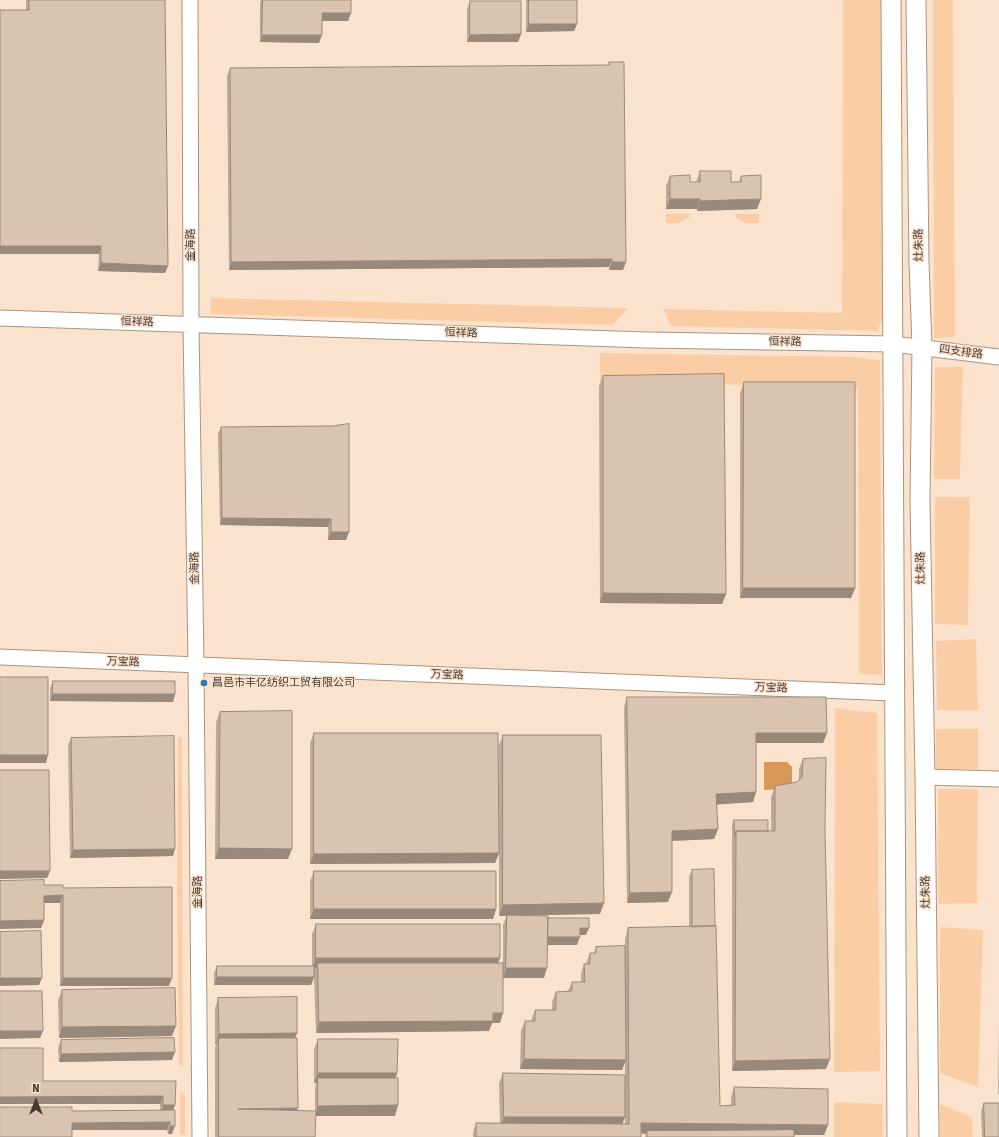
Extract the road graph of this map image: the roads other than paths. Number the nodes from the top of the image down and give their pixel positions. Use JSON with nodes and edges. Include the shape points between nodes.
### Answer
{"nodes":[{"id":1,"x":190,"y":0,"type":"edge"},
{"id":2,"x":891,"y":0,"type":"edge"},
{"id":3,"x":916,"y":0,"type":"edge"},
{"id":4,"x":0,"y":318,"type":"edge"},
{"id":5,"x":191,"y":324,"type":"junction"},
{"id":6,"x":893,"y":344,"type":"junction"},
{"id":7,"x":922,"y":347,"type":"junction"},
{"id":8,"x":999,"y":357,"type":"edge"},
{"id":9,"x":0,"y":657,"type":"edge"},
{"id":10,"x":196,"y":665,"type":"junction"},
{"id":11,"x":894,"y":693,"type":"junction"},
{"id":12,"x":925,"y":777,"type":"junction"},
{"id":13,"x":999,"y":779,"type":"edge"},
{"id":14,"x":200,"y":1137,"type":"edge"},
{"id":15,"x":897,"y":1137,"type":"edge"},
{"id":16,"x":929,"y":1137,"type":"edge"}],
"edges":[{"from":1,"to":5,"type":"street","name":"金海路"},
{"from":2,"to":6,"type":"main road"},
{"from":3,"to":7,"type":"main road","name":"灶朱路"},
{"from":4,"to":5,"type":"street","name":"恒祥路"},
{"from":5,"to":6,"type":"street","name":"恒祥路","via":[[638,339]]},
{"from":5,"to":10,"type":"street","name":"金海路"},
{"from":6,"to":7,"type":"street","name":"恒祥路"},
{"from":6,"to":11,"type":"main road"},
{"from":7,"to":8,"type":"street","name":"四支排路"},
{"from":7,"to":12,"type":"main road","name":"灶朱路","via":[[920,500]]},
{"from":9,"to":10,"type":"street","name":"万宝路"},
{"from":10,"to":11,"type":"street","name":"万宝路"},
{"from":10,"to":14,"type":"street","name":"金海路"},
{"from":11,"to":15,"type":"main road"},
{"from":12,"to":13,"type":"street"},
{"from":12,"to":16,"type":"main road","name":"灶朱路"}]}
